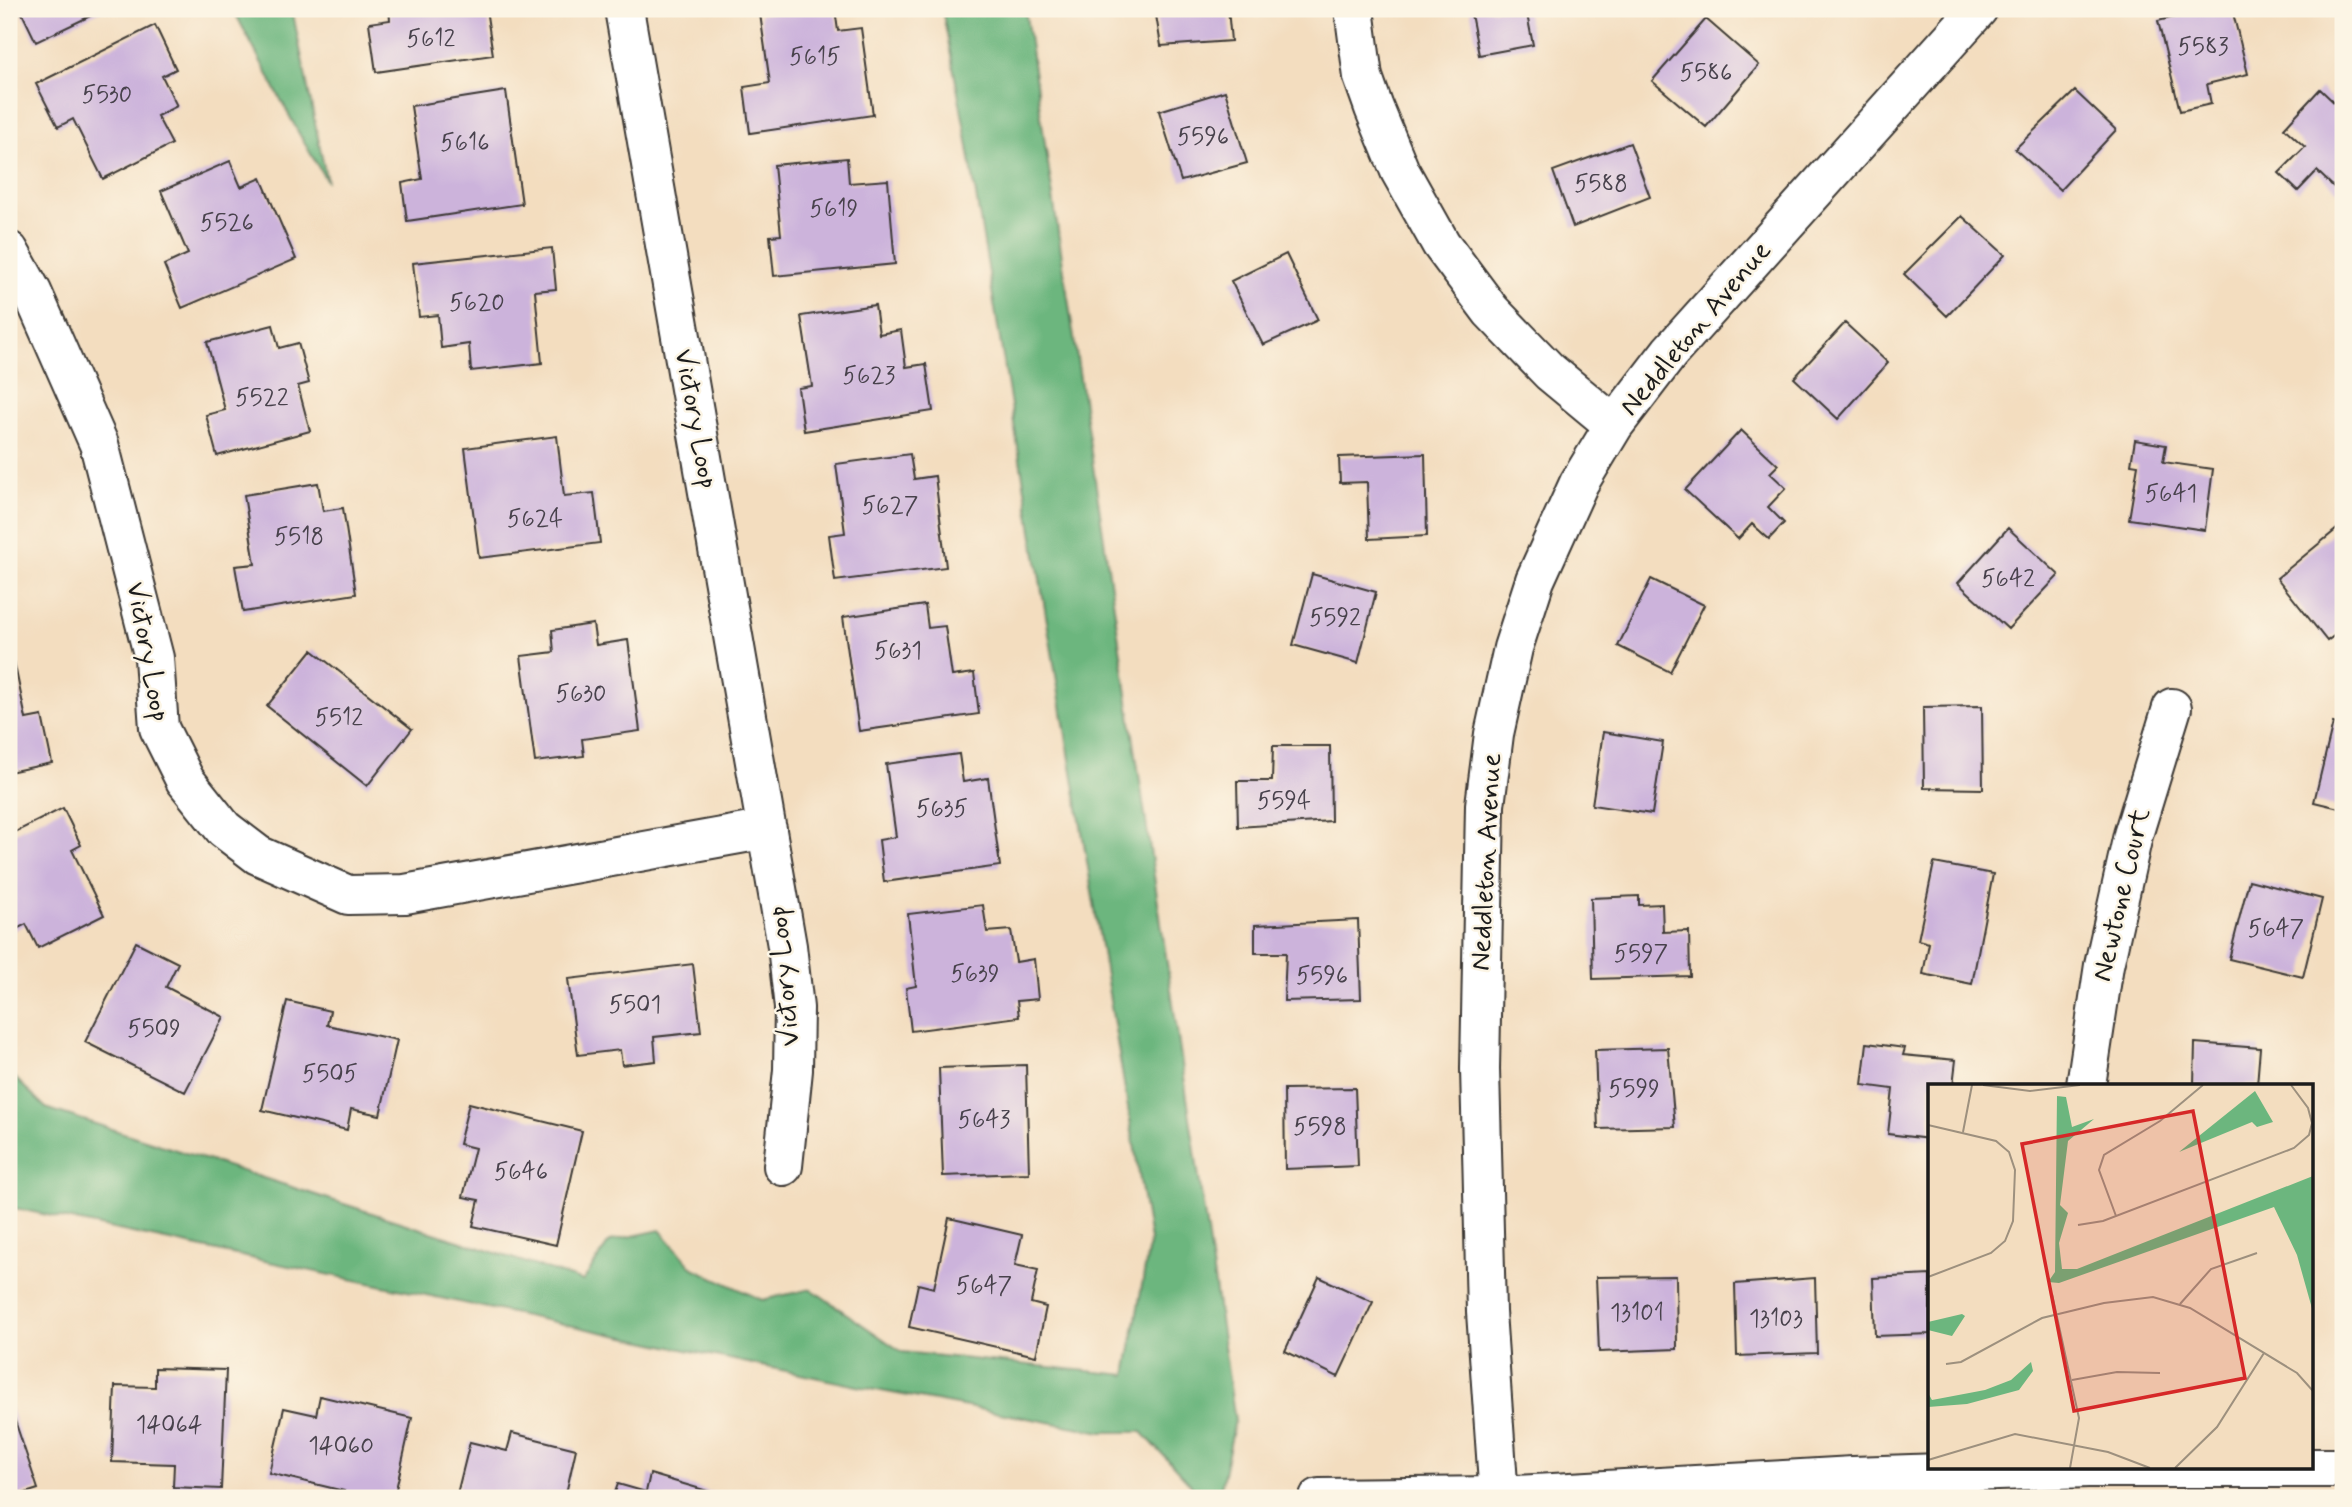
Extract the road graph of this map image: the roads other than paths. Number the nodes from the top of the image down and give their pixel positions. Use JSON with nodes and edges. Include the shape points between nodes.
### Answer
{"nodes":[{"id":1,"x":624,"y":9,"type":"edge"},
{"id":2,"x":1354,"y":9,"type":"edge"},
{"id":3,"x":1978,"y":9,"type":"edge"},
{"id":4,"x":9,"y":251,"type":"edge"},
{"id":5,"x":1615,"y":425,"type":"junction"},
{"id":6,"x":2172,"y":708,"type":"dead end"},
{"id":7,"x":767,"y":829,"type":"junction"},
{"id":8,"x":2086,"y":1084,"type":"edge"},
{"id":9,"x":783,"y":1166,"type":"dead end"},
{"id":10,"x":2062,"y":1468,"type":"edge"},
{"id":11,"x":2314,"y":1468,"type":"edge"},
{"id":12,"x":2343,"y":1468,"type":"edge"},
{"id":13,"x":1498,"y":1497,"type":"edge"},
{"id":14,"x":1320,"y":1498,"type":"edge"}],
"edges":[{"from":1,"to":7,"type":"street","name":"Victory Loop"},
{"from":2,"to":5,"type":"street","via":[[1363,77],[1374,108],[1400,171],[1441,244],[1491,311],[1550,372]]},
{"from":3,"to":5,"type":"street","name":"Neddleton Avenue","via":[[1670,352]]},
{"from":4,"to":7,"type":"street","name":"Victory Loop","via":[[32,292],[99,444],[154,659],[159,728],[185,780],[224,829],[258,855],[348,895],[405,894]]},
{"from":5,"to":13,"type":"street","name":"Neddleton Avenue","via":[[1579,484],[1535,580],[1493,734],[1485,804],[1480,1069],[1486,1312]]},
{"from":6,"to":8,"type":"street","name":"Newtone Court","via":[[2133,835],[2104,965]]},
{"from":7,"to":9,"type":"street","name":"Victory Loop","via":[[794,1008]]},
{"from":10,"to":13,"type":"street"},
{"from":11,"to":12,"type":"street"},
{"from":13,"to":14,"type":"street"}]}
